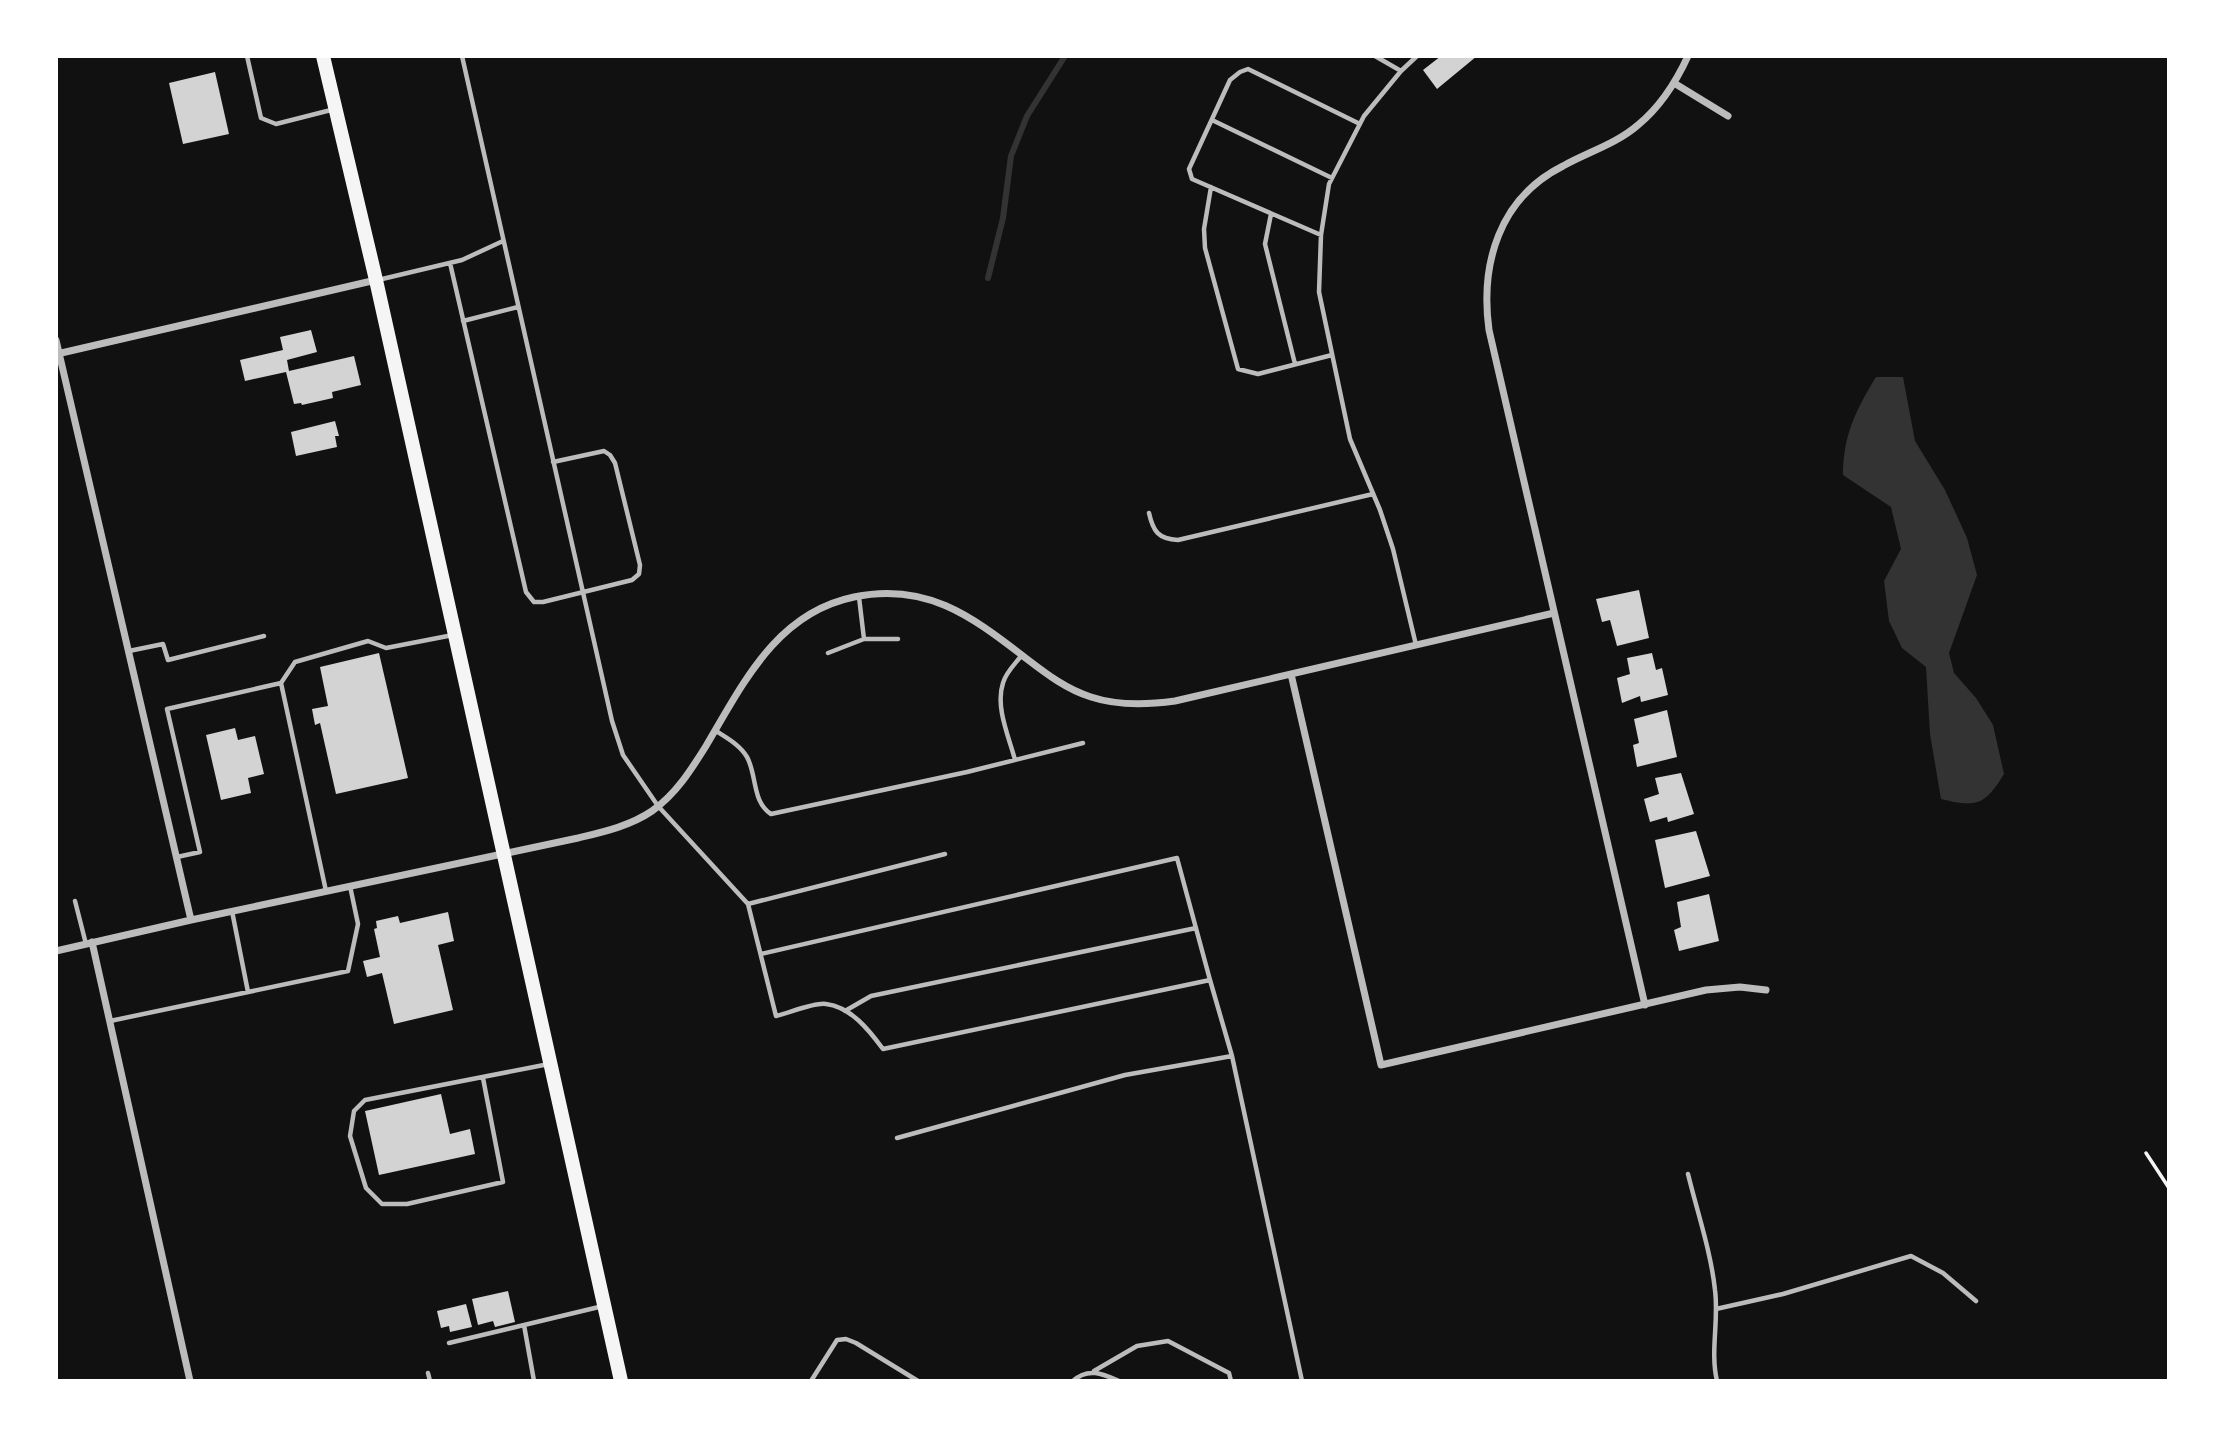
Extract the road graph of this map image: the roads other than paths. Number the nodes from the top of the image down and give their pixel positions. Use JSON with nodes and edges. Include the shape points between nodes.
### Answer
{"nodes":[{"id":1,"x":247,"y":56,"type":"edge"},
{"id":2,"x":323,"y":56,"type":"edge"},
{"id":3,"x":463,"y":56,"type":"edge"},
{"id":4,"x":1375,"y":56,"type":"edge"},
{"id":5,"x":1417,"y":56,"type":"edge"},
{"id":6,"x":1688,"y":56,"type":"edge"},
{"id":7,"x":1401,"y":71,"type":"junction"},
{"id":8,"x":1674,"y":83,"type":"junction"},
{"id":9,"x":335,"y":109,"type":"junction"},
{"id":10,"x":1728,"y":116,"type":"dead end"},
{"id":11,"x":1212,"y":120,"type":"junction"},
{"id":12,"x":1360,"y":124,"type":"junction"},
{"id":13,"x":1332,"y":178,"type":"junction"},
{"id":14,"x":1210,"y":187,"type":"junction"},
{"id":15,"x":1271,"y":214,"type":"junction"},
{"id":16,"x":1321,"y":235,"type":"junction"},
{"id":17,"x":503,"y":241,"type":"junction"},
{"id":18,"x":450,"y":264,"type":"junction"},
{"id":19,"x":376,"y":280,"type":"junction"},
{"id":20,"x":518,"y":307,"type":"junction"},
{"id":21,"x":463,"y":321,"type":"junction"},
{"id":22,"x":56,"y":340,"type":"edge"},
{"id":23,"x":58,"y":353,"type":"edge"},
{"id":24,"x":1332,"y":355,"type":"junction"},
{"id":25,"x":1295,"y":364,"type":"junction"},
{"id":26,"x":553,"y":462,"type":"junction"},
{"id":27,"x":1373,"y":494,"type":"junction"},
{"id":28,"x":1149,"y":513,"type":"dead end"},
{"id":29,"x":583,"y":594,"type":"junction"},
{"id":30,"x":859,"y":596,"type":"junction"},
{"id":31,"x":1554,"y":613,"type":"junction"},
{"id":32,"x":454,"y":635,"type":"junction"},
{"id":33,"x":264,"y":636,"type":"dead end"},
{"id":34,"x":864,"y":639,"type":"junction"},
{"id":35,"x":898,"y":639,"type":"dead end"},
{"id":36,"x":1416,"y":645,"type":"junction"},
{"id":37,"x":128,"y":652,"type":"junction"},
{"id":38,"x":828,"y":653,"type":"dead end"},
{"id":39,"x":1022,"y":655,"type":"junction"},
{"id":40,"x":1291,"y":674,"type":"junction"},
{"id":41,"x":281,"y":683,"type":"junction"},
{"id":42,"x":715,"y":731,"type":"junction"},
{"id":43,"x":1083,"y":743,"type":"dead end"},
{"id":44,"x":1015,"y":760,"type":"junction"},
{"id":45,"x":658,"y":806,"type":"junction"},
{"id":46,"x":503,"y":853,"type":"junction"},
{"id":47,"x":945,"y":854,"type":"dead end"},
{"id":48,"x":176,"y":857,"type":"junction"},
{"id":49,"x":350,"y":886,"type":"junction"},
{"id":50,"x":326,"y":891,"type":"junction"},
{"id":51,"x":75,"y":901,"type":"dead end"},
{"id":52,"x":748,"y":904,"type":"junction"},
{"id":53,"x":232,"y":911,"type":"junction"},
{"id":54,"x":191,"y":919,"type":"junction"},
{"id":55,"x":1196,"y":928,"type":"junction"},
{"id":56,"x":89,"y":943,"type":"junction"},
{"id":57,"x":56,"y":951,"type":"edge"},
{"id":58,"x":761,"y":954,"type":"junction"},
{"id":59,"x":1210,"y":981,"type":"junction"},
{"id":60,"x":1766,"y":990,"type":"dead end"},
{"id":61,"x":248,"y":992,"type":"junction"},
{"id":62,"x":1645,"y":1005,"type":"junction"},
{"id":63,"x":845,"y":1011,"type":"junction"},
{"id":64,"x":109,"y":1021,"type":"junction"},
{"id":65,"x":1232,"y":1056,"type":"junction"},
{"id":66,"x":550,"y":1064,"type":"junction"},
{"id":67,"x":483,"y":1078,"type":"junction"},
{"id":68,"x":897,"y":1138,"type":"dead end"},
{"id":69,"x":1688,"y":1174,"type":"dead end"},
{"id":70,"x":1976,"y":1301,"type":"dead end"},
{"id":71,"x":604,"y":1305,"type":"junction"},
{"id":72,"x":1716,"y":1310,"type":"junction"},
{"id":73,"x":524,"y":1325,"type":"junction"},
{"id":74,"x":449,"y":1343,"type":"dead end"},
{"id":75,"x":1094,"y":1371,"type":"junction"},
{"id":76,"x":428,"y":1373,"type":"dead end"},
{"id":77,"x":190,"y":1381,"type":"edge"},
{"id":78,"x":430,"y":1381,"type":"edge"},
{"id":79,"x":534,"y":1381,"type":"edge"},
{"id":80,"x":621,"y":1381,"type":"edge"},
{"id":81,"x":811,"y":1381,"type":"edge"},
{"id":82,"x":918,"y":1381,"type":"edge"},
{"id":83,"x":1073,"y":1381,"type":"edge"},
{"id":84,"x":1119,"y":1381,"type":"edge"},
{"id":85,"x":1231,"y":1381,"type":"edge"},
{"id":86,"x":1301,"y":1381,"type":"edge"},
{"id":87,"x":1717,"y":1381,"type":"edge"}],
"edges":[{"from":1,"to":9,"type":"lane","via":[[261,118],[275,124]]},
{"from":2,"to":9,"type":"main road"},
{"from":3,"to":17,"type":"lane"},
{"from":4,"to":7,"type":"lane"},
{"from":5,"to":7,"type":"lane"},
{"from":6,"to":8,"type":"street"},
{"from":7,"to":12,"type":"lane"},
{"from":8,"to":10,"type":"street"},
{"from":8,"to":31,"type":"street","via":[[1638,125],[1539,181],[1504,224],[1492,250],[1486,277],[1489,330]]},
{"from":9,"to":19,"type":"main road"},
{"from":11,"to":12,"type":"lane","via":[[1230,80],[1248,69]]},
{"from":11,"to":13,"type":"lane"},
{"from":11,"to":14,"type":"lane","via":[[1189,169],[1192,179]]},
{"from":12,"to":13,"type":"lane"},
{"from":13,"to":16,"type":"lane"},
{"from":14,"to":15,"type":"lane"},
{"from":14,"to":25,"type":"lane","via":[[1205,248],[1238,369],[1258,374]]},
{"from":15,"to":16,"type":"lane"},
{"from":15,"to":25,"type":"lane","via":[[1265,244]]},
{"from":16,"to":24,"type":"lane","via":[[1319,292]]},
{"from":17,"to":18,"type":"lane"},
{"from":17,"to":20,"type":"lane"},
{"from":18,"to":19,"type":"lane"},
{"from":18,"to":21,"type":"lane"},
{"from":19,"to":23,"type":"street"},
{"from":19,"to":32,"type":"main road"},
{"from":20,"to":21,"type":"lane"},
{"from":20,"to":26,"type":"lane"},
{"from":21,"to":29,"type":"lane","via":[[526,592],[534,603]]},
{"from":22,"to":23,"type":"street"},
{"from":23,"to":37,"type":"street"},
{"from":24,"to":25,"type":"lane"},
{"from":24,"to":27,"type":"lane","via":[[1350,439]]},
{"from":26,"to":29,"type":"lane"},
{"from":26,"to":29,"type":"lane","via":[[604,451],[610,455],[640,565],[632,580]]},
{"from":27,"to":28,"type":"lane","via":[[1178,540],[1158,535]]},
{"from":27,"to":36,"type":"lane","via":[[1393,549]]},
{"from":29,"to":45,"type":"lane","via":[[623,755]]},
{"from":30,"to":34,"type":"lane"},
{"from":30,"to":39,"type":"street","via":[[881,593],[937,601],[968,615]]},
{"from":30,"to":42,"type":"street","via":[[827,605],[780,635],[758,660]]},
{"from":31,"to":36,"type":"street"},
{"from":31,"to":62,"type":"street"},
{"from":32,"to":41,"type":"lane","via":[[386,648],[368,641],[355,644],[295,662]]},
{"from":32,"to":46,"type":"main road"},
{"from":33,"to":37,"type":"lane","via":[[168,660],[163,644]]},
{"from":34,"to":35,"type":"lane"},
{"from":34,"to":38,"type":"lane"},
{"from":36,"to":40,"type":"street"},
{"from":37,"to":48,"type":"street"},
{"from":39,"to":40,"type":"street","via":[[1064,686],[1118,704],[1175,701]]},
{"from":39,"to":44,"type":"lane","via":[[1002,685],[1001,707]]},
{"from":40,"to":62,"type":"street","via":[[1381,1065]]},
{"from":41,"to":48,"type":"lane","via":[[167,709],[200,852]]},
{"from":41,"to":50,"type":"lane"},
{"from":42,"to":44,"type":"lane","via":[[747,757],[761,805],[771,814]]},
{"from":42,"to":45,"type":"street","via":[[692,768]]},
{"from":43,"to":44,"type":"lane"},
{"from":45,"to":46,"type":"street","via":[[605,831]]},
{"from":45,"to":52,"type":"lane"},
{"from":46,"to":49,"type":"street"},
{"from":46,"to":66,"type":"main road"},
{"from":47,"to":52,"type":"lane"},
{"from":48,"to":54,"type":"street"},
{"from":49,"to":50,"type":"street"},
{"from":49,"to":61,"type":"lane","via":[[358,924],[348,971]]},
{"from":50,"to":53,"type":"street"},
{"from":51,"to":56,"type":"lane"},
{"from":52,"to":58,"type":"lane"},
{"from":53,"to":54,"type":"street"},
{"from":53,"to":61,"type":"lane"},
{"from":54,"to":56,"type":"street"},
{"from":55,"to":58,"type":"lane","via":[[1177,858]]},
{"from":55,"to":59,"type":"lane"},
{"from":55,"to":63,"type":"lane","via":[[872,996]]},
{"from":56,"to":57,"type":"street"},
{"from":56,"to":64,"type":"street"},
{"from":58,"to":63,"type":"lane","via":[[776,1016],[824,1003]]},
{"from":59,"to":63,"type":"lane","via":[[883,1049],[867,1028]]},
{"from":59,"to":65,"type":"lane"},
{"from":60,"to":62,"type":"street","via":[[1706,990]]},
{"from":61,"to":64,"type":"lane"},
{"from":64,"to":77,"type":"street"},
{"from":65,"to":68,"type":"lane","via":[[1125,1075]]},
{"from":65,"to":86,"type":"lane"},
{"from":66,"to":67,"type":"lane"},
{"from":66,"to":71,"type":"main road"},
{"from":67,"to":67,"type":"lane","via":[[365,1100],[354,1111],[350,1136],[366,1188],[382,1204],[407,1204],[503,1182]]},
{"from":69,"to":72,"type":"lane"},
{"from":70,"to":72,"type":"lane","via":[[1943,1273],[1911,1256]]},
{"from":71,"to":73,"type":"lane"},
{"from":71,"to":80,"type":"main road"},
{"from":72,"to":87,"type":"lane","via":[[1713,1363]]},
{"from":73,"to":74,"type":"lane"},
{"from":73,"to":79,"type":"lane"},
{"from":75,"to":83,"type":"lane"},
{"from":75,"to":84,"type":"lane"},
{"from":75,"to":85,"type":"lane","via":[[1137,1346],[1168,1341],[1229,1374]]},
{"from":76,"to":78,"type":"lane"},
{"from":81,"to":82,"type":"lane","via":[[837,1340],[846,1339]]}]}
